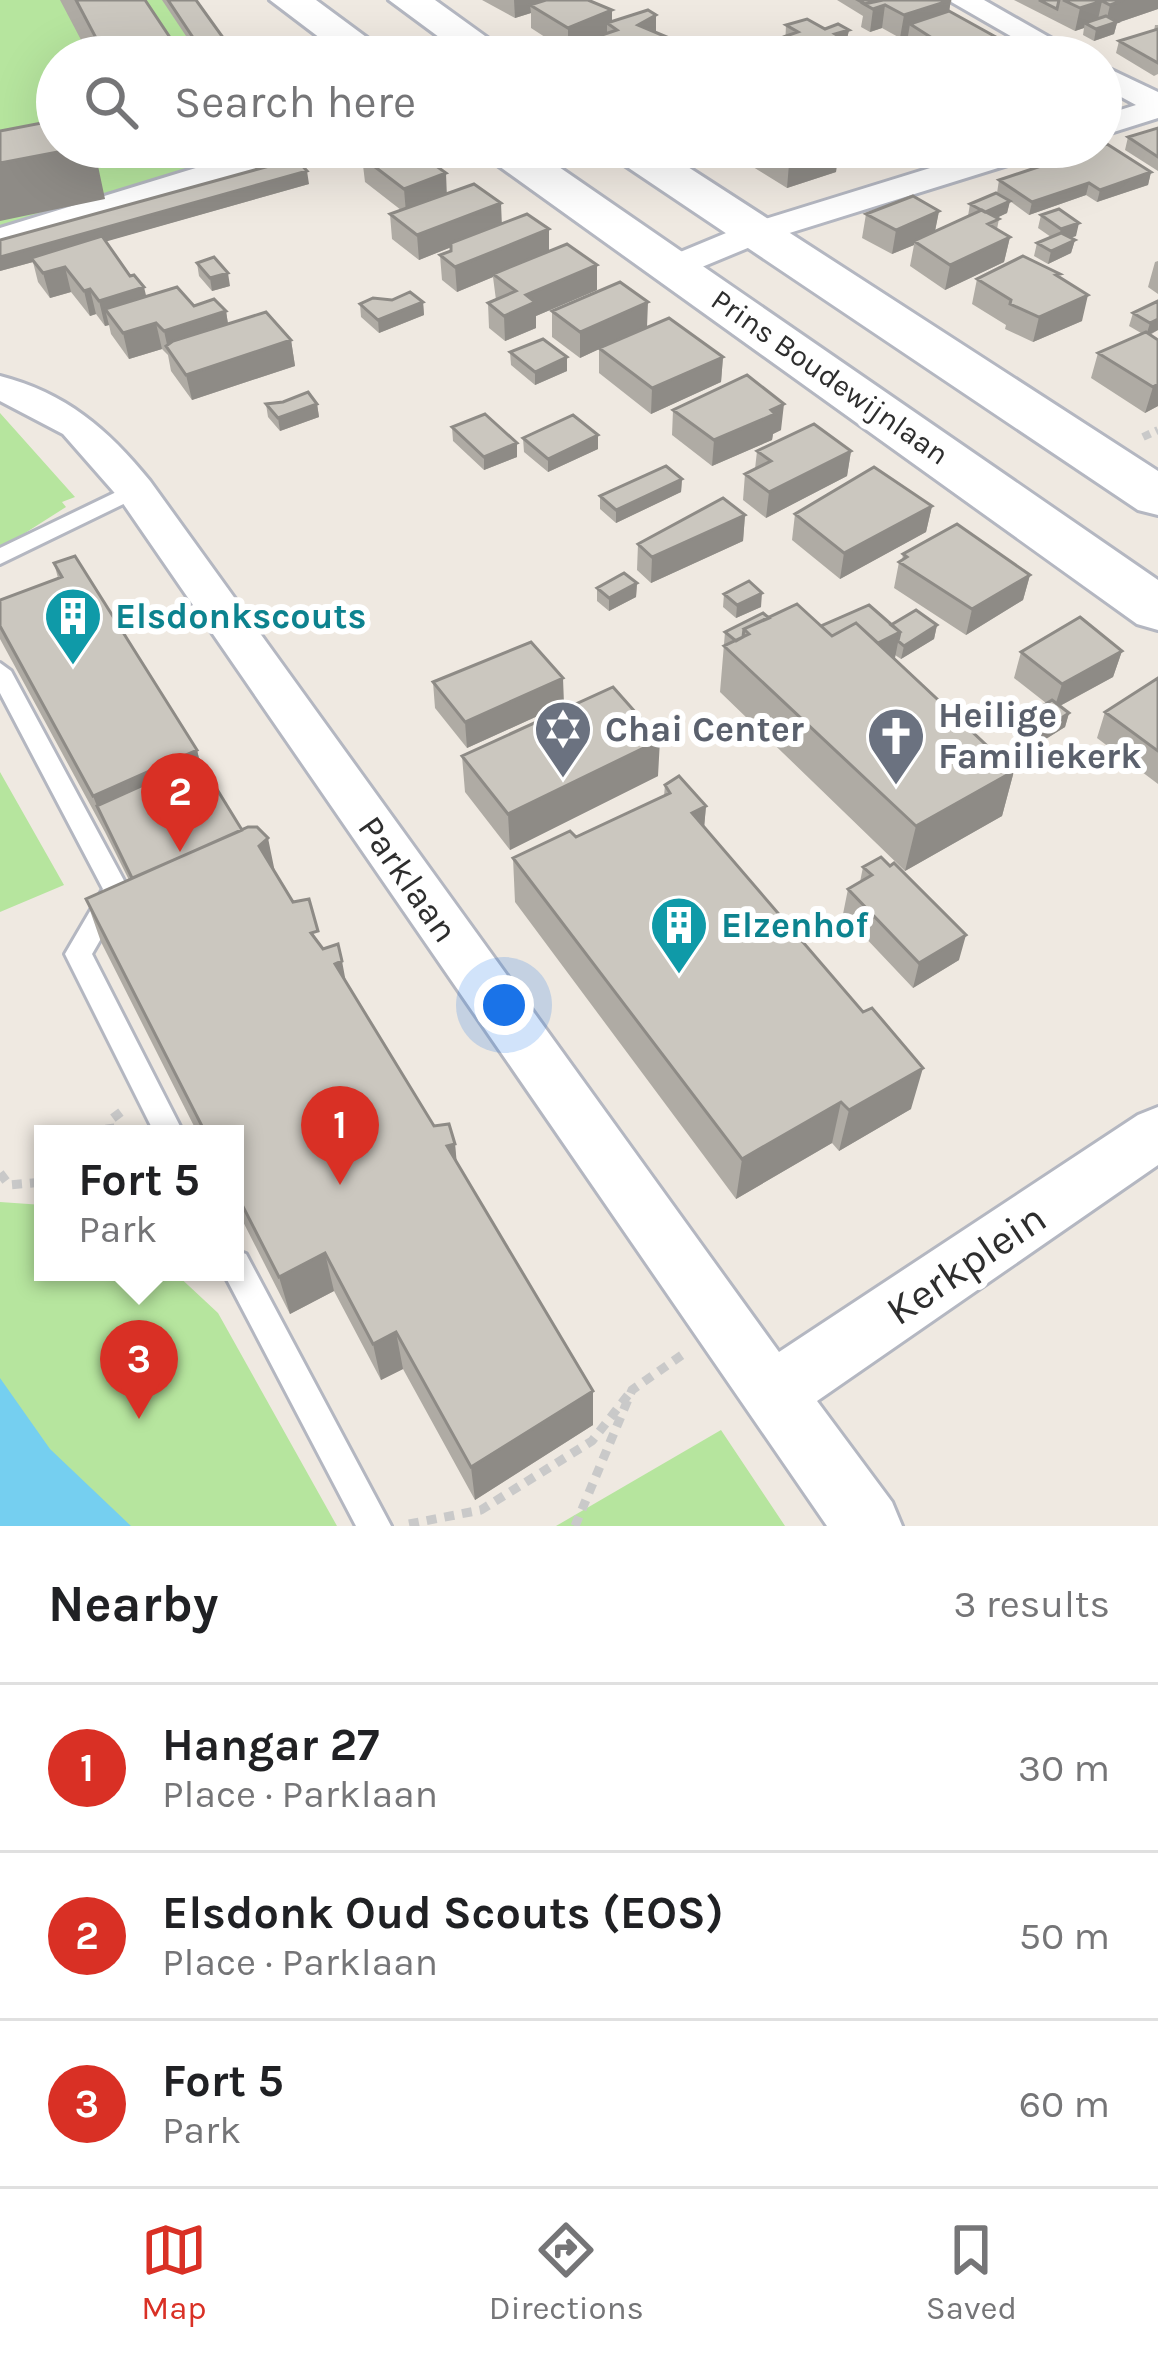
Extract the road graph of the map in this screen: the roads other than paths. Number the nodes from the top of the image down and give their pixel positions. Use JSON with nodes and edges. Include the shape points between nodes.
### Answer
{"nodes":[{"id":1,"x":290,"y":0,"type":"edge"},
{"id":2,"x":409,"y":0,"type":"edge"},
{"id":3,"x":962,"y":0,"type":"edge"},
{"id":4,"x":342,"y":36,"type":"edge"},
{"id":5,"x":462,"y":36,"type":"edge"},
{"id":6,"x":1030,"y":36,"type":"edge"},
{"id":7,"x":1122,"y":86,"type":"edge"},
{"id":8,"x":1158,"y":106,"type":"edge"},
{"id":9,"x":1122,"y":118,"type":"edge"},
{"id":10,"x":230,"y":168,"type":"edge"},
{"id":11,"x":531,"y":168,"type":"edge"},
{"id":12,"x":658,"y":168,"type":"edge"},
{"id":13,"x":965,"y":168,"type":"edge"},
{"id":14,"x":755,"y":233,"type":"junction"},
{"id":15,"x":0,"y":239,"type":"edge"},
{"id":16,"x":674,"y":267,"type":"junction"},
{"id":17,"x":0,"y":388,"type":"edge"},
{"id":18,"x":135,"y":490,"type":"junction"},
{"id":19,"x":1158,"y":497,"type":"edge"},
{"id":20,"x":0,"y":557,"type":"edge"},
{"id":21,"x":1158,"y":609,"type":"edge"},
{"id":22,"x":0,"y":671,"type":"edge"},
{"id":23,"x":165,"y":1125,"type":"edge"},
{"id":24,"x":1158,"y":1132,"type":"edge"},
{"id":25,"x":244,"y":1281,"type":"edge"},
{"id":26,"x":772,"y":1394,"type":"junction"},
{"id":27,"x":374,"y":1526,"type":"edge"},
{"id":28,"x":868,"y":1526,"type":"edge"}],
"edges":[{"from":1,"to":4,"type":"main road"},
{"from":2,"to":5,"type":"main road"},
{"from":3,"to":6,"type":"street"},
{"from":7,"to":8,"type":"street"},
{"from":8,"to":9,"type":"street"},
{"from":10,"to":15,"type":"street"},
{"from":11,"to":16,"type":"main road","name":"Prins Boudewijnlaan"},
{"from":12,"to":14,"type":"main road"},
{"from":13,"to":14,"type":"street"},
{"from":14,"to":16,"type":"street"},
{"from":14,"to":19,"type":"main road"},
{"from":16,"to":21,"type":"main road","name":"Prins Boudewijnlaan"},
{"from":17,"to":18,"type":"street","name":"Parklaan","via":[[66,414]]},
{"from":18,"to":20,"type":"lane"},
{"from":18,"to":26,"type":"street","name":"Parklaan"},
{"from":22,"to":23,"type":"lane","via":[[116,890],[78,954]]},
{"from":24,"to":26,"type":"street","name":"Kerkplein"},
{"from":25,"to":27,"type":"lane"},
{"from":26,"to":28,"type":"street","name":"Parklaan"}]}
